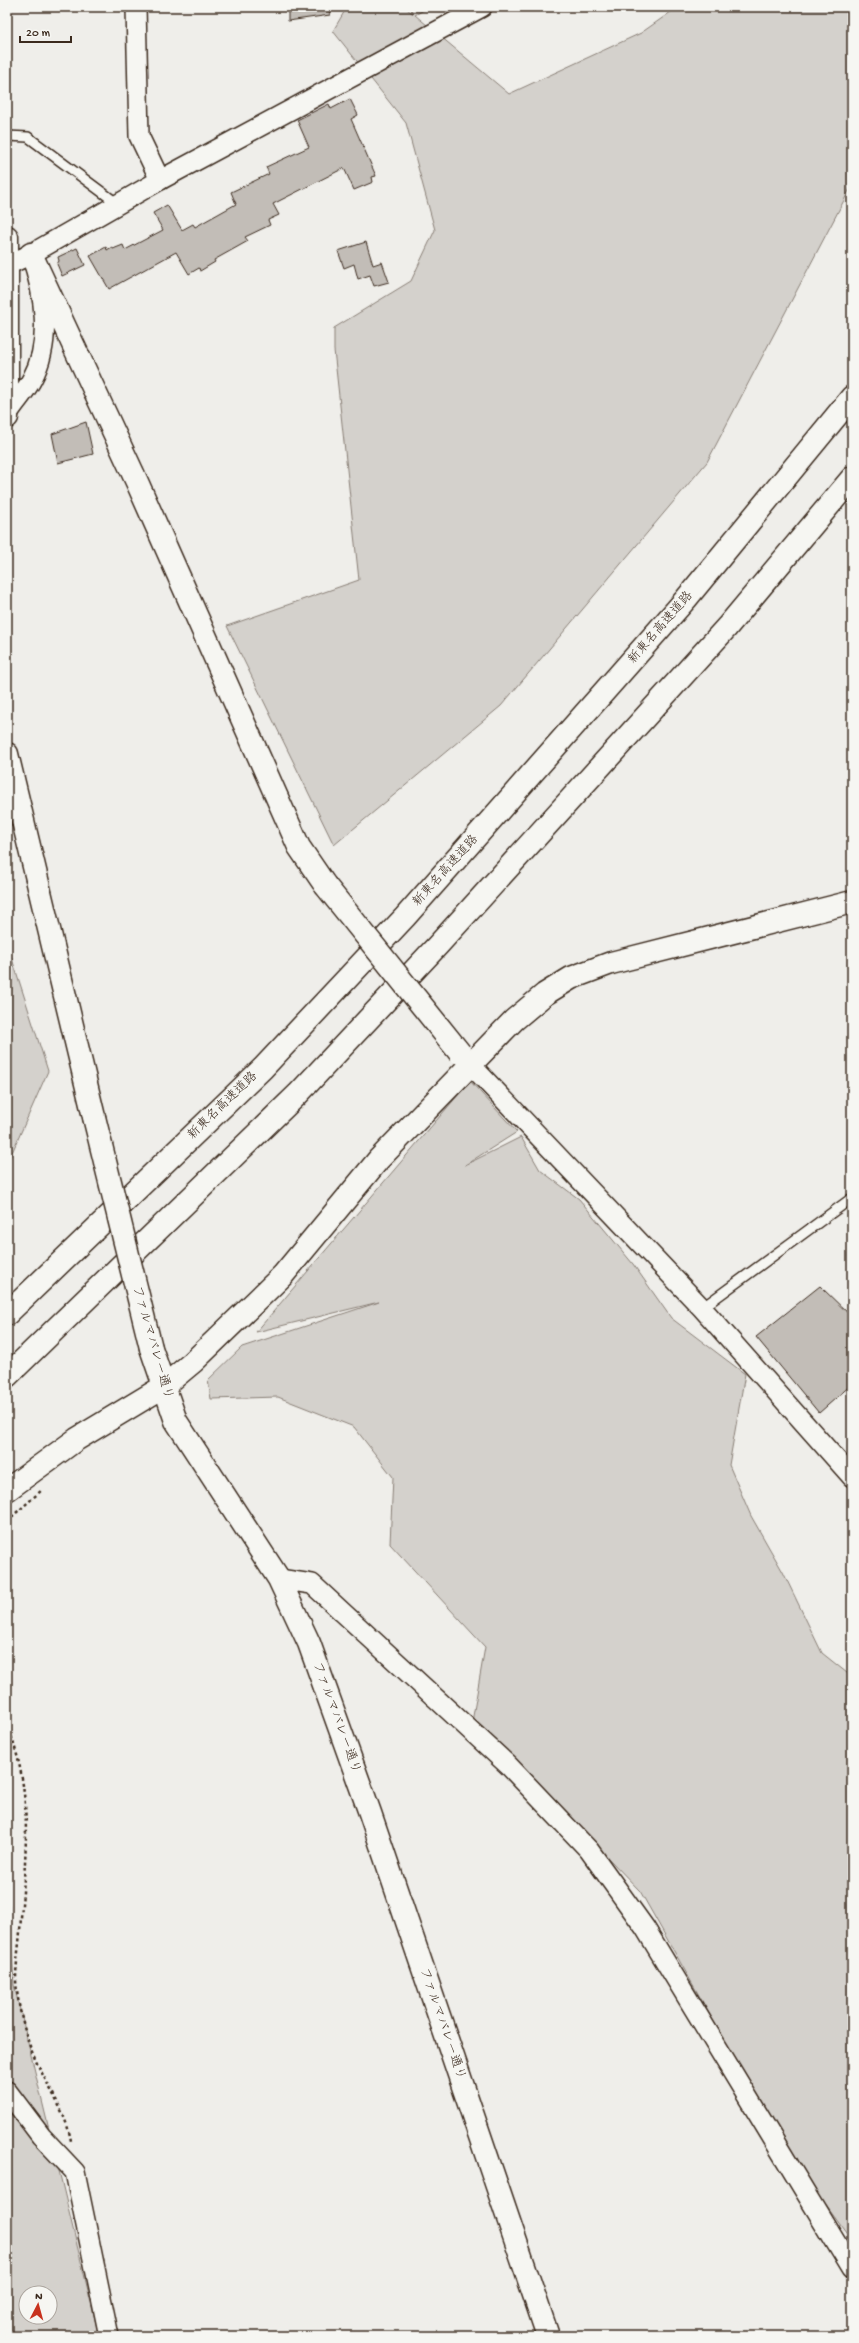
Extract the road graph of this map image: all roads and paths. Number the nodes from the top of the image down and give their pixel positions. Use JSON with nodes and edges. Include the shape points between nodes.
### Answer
{"nodes":[{"id":1,"x":136,"y":7,"type":"edge"},
{"id":2,"x":482,"y":7,"type":"edge"},
{"id":3,"x":7,"y":136,"type":"edge"},
{"id":4,"x":160,"y":180,"type":"junction"},
{"id":5,"x":118,"y":204,"type":"junction"},
{"id":6,"x":7,"y":237,"type":"edge"},
{"id":7,"x":31,"y":254,"type":"junction"},
{"id":8,"x":8,"y":265,"type":"edge"},
{"id":9,"x":852,"y":397,"type":"edge"},
{"id":10,"x":8,"y":413,"type":"edge"},
{"id":11,"x":852,"y":478,"type":"edge"},
{"id":12,"x":7,"y":754,"type":"edge"},
{"id":13,"x":852,"y":902,"type":"edge"},
{"id":14,"x":466,"y":1059,"type":"junction"},
{"id":15,"x":852,"y":1198,"type":"edge"},
{"id":16,"x":702,"y":1308,"type":"junction"},
{"id":17,"x":7,"y":1314,"type":"edge"},
{"id":18,"x":7,"y":1376,"type":"edge"},
{"id":19,"x":163,"y":1387,"type":"junction"},
{"id":20,"x":852,"y":1477,"type":"edge"},
{"id":21,"x":7,"y":1490,"type":"edge"},
{"id":22,"x":279,"y":1579,"type":"junction"},
{"id":23,"x":7,"y":1725,"type":"edge"},
{"id":24,"x":7,"y":2091,"type":"edge"},
{"id":25,"x":72,"y":2143,"type":"dead end"},
{"id":26,"x":852,"y":2270,"type":"edge"},
{"id":27,"x":109,"y":2336,"type":"edge"},
{"id":28,"x":548,"y":2336,"type":"edge"}],
"edges":[{"from":1,"to":4,"type":"street","via":[[139,136]]},
{"from":2,"to":4,"type":"street"},
{"from":3,"to":5,"type":"lane","via":[[28,137]]},
{"from":4,"to":5,"type":"street"},
{"from":5,"to":7,"type":"street"},
{"from":6,"to":8,"type":"main road"},
{"from":7,"to":8,"type":"street"},
{"from":7,"to":10,"type":"street","via":[[41,286],[45,339],[32,379]]},
{"from":7,"to":14,"type":"main road","bridge":true,"via":[[141,489],[299,847],[325,885]]},
{"from":8,"to":10,"type":"main road"},
{"from":9,"to":17,"type":"main road","name":"新東名高速道路","via":[[686,599],[405,918],[263,1068]]},
{"from":11,"to":18,"type":"main road","via":[[727,627],[417,968],[298,1094]]},
{"from":12,"to":19,"type":"main road","name":"ファルマバレー通り","bridge":true,"via":[[150,1348]]},
{"from":13,"to":14,"type":"main road","via":[[611,963],[571,978],[545,994]]},
{"from":14,"to":16,"type":"street"},
{"from":14,"to":19,"type":"main road","via":[[379,1158],[283,1275],[193,1362]]},
{"from":15,"to":16,"type":"lane"},
{"from":16,"to":20,"type":"street"},
{"from":19,"to":21,"type":"main road","via":[[77,1439]]},
{"from":19,"to":22,"type":"main road","name":"ファルマバレー通り","via":[[176,1421]]},
{"from":22,"to":26,"type":"street","via":[[312,1584],[509,1766],[588,1850],[645,1928]]},
{"from":22,"to":28,"type":"main road","name":"ファルマバレー通り","via":[[309,1643],[370,1813]]},
{"from":23,"to":25,"type":"path","via":[[23,1775],[26,1817],[26,1862],[16,1989],[30,2046],[62,2113]]},
{"from":24,"to":27,"type":"street","via":[[41,2136],[75,2172]]}]}
